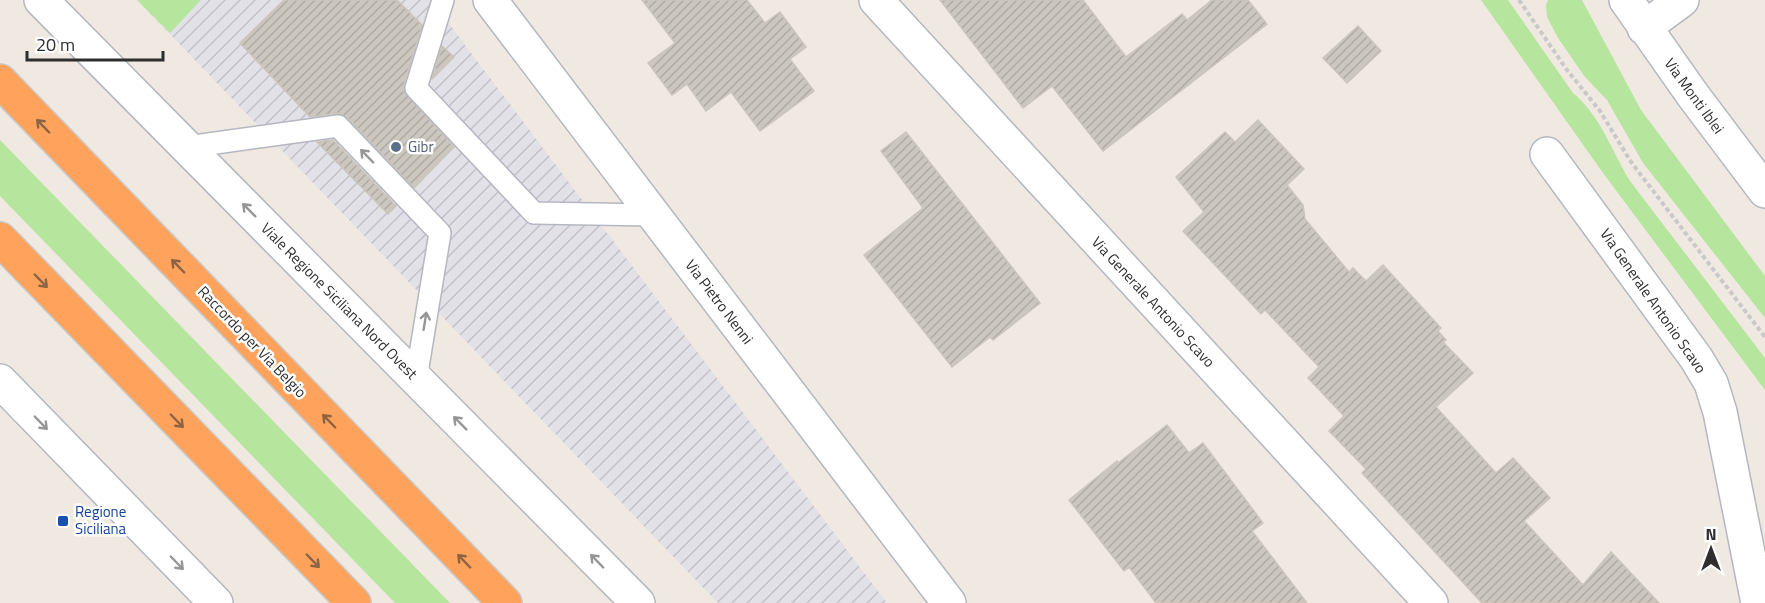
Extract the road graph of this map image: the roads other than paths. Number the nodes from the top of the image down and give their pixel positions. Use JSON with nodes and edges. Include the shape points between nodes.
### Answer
{"nodes":[{"id":1,"x":41,"y":0,"type":"edge"},
{"id":2,"x":443,"y":0,"type":"edge"},
{"id":3,"x":490,"y":0,"type":"edge"},
{"id":4,"x":876,"y":0,"type":"edge"},
{"id":5,"x":1626,"y":0,"type":"edge"},
{"id":6,"x":1682,"y":0,"type":"edge"},
{"id":7,"x":1644,"y":28,"type":"junction"},
{"id":8,"x":0,"y":81,"type":"edge"},
{"id":9,"x":187,"y":147,"type":"junction"},
{"id":10,"x":1547,"y":154,"type":"dead end"},
{"id":11,"x":1765,"y":190,"type":"edge"},
{"id":12,"x":653,"y":215,"type":"junction"},
{"id":13,"x":0,"y":239,"type":"edge"},
{"id":14,"x":416,"y":379,"type":"junction"},
{"id":15,"x":0,"y":381,"type":"edge"},
{"id":16,"x":216,"y":603,"type":"edge"},
{"id":17,"x":354,"y":603,"type":"edge"},
{"id":18,"x":505,"y":603,"type":"edge"},
{"id":19,"x":638,"y":603,"type":"edge"},
{"id":20,"x":949,"y":603,"type":"edge"},
{"id":21,"x":1431,"y":603,"type":"edge"},
{"id":22,"x":1758,"y":603,"type":"edge"}],
"edges":[{"from":1,"to":9,"type":"street","name":"Viale Regione Siciliana Nord Ovest"},
{"from":2,"to":12,"type":"lane","via":[[416,88],[534,213]]},
{"from":3,"to":12,"type":"street","name":"Via Pietro Nenni"},
{"from":4,"to":21,"type":"street","name":"Via Generale Antonio Scavo"},
{"from":5,"to":7,"type":"street","name":"Via Monti Iblei"},
{"from":6,"to":7,"type":"street"},
{"from":7,"to":11,"type":"street","name":"Via Monti Iblei"},
{"from":18,"to":8,"type":"highway","name":"Raccordo per Via Belgio","one_way":true},
{"from":14,"to":9,"type":"street","name":"Viale Regione Siciliana Nord Ovest","one_way":true},
{"from":14,"to":9,"type":"lane","one_way":true,"via":[[440,233],[338,126]]},
{"from":10,"to":22,"type":"street","name":"Via Generale Antonio Scavo","via":[[1711,383]]},
{"from":12,"to":20,"type":"street","name":"Via Pietro Nenni"},
{"from":13,"to":17,"type":"highway","one_way":true},
{"from":19,"to":14,"type":"street","name":"Viale Regione Siciliana Nord Ovest","one_way":true},
{"from":15,"to":16,"type":"street","one_way":true}]}
